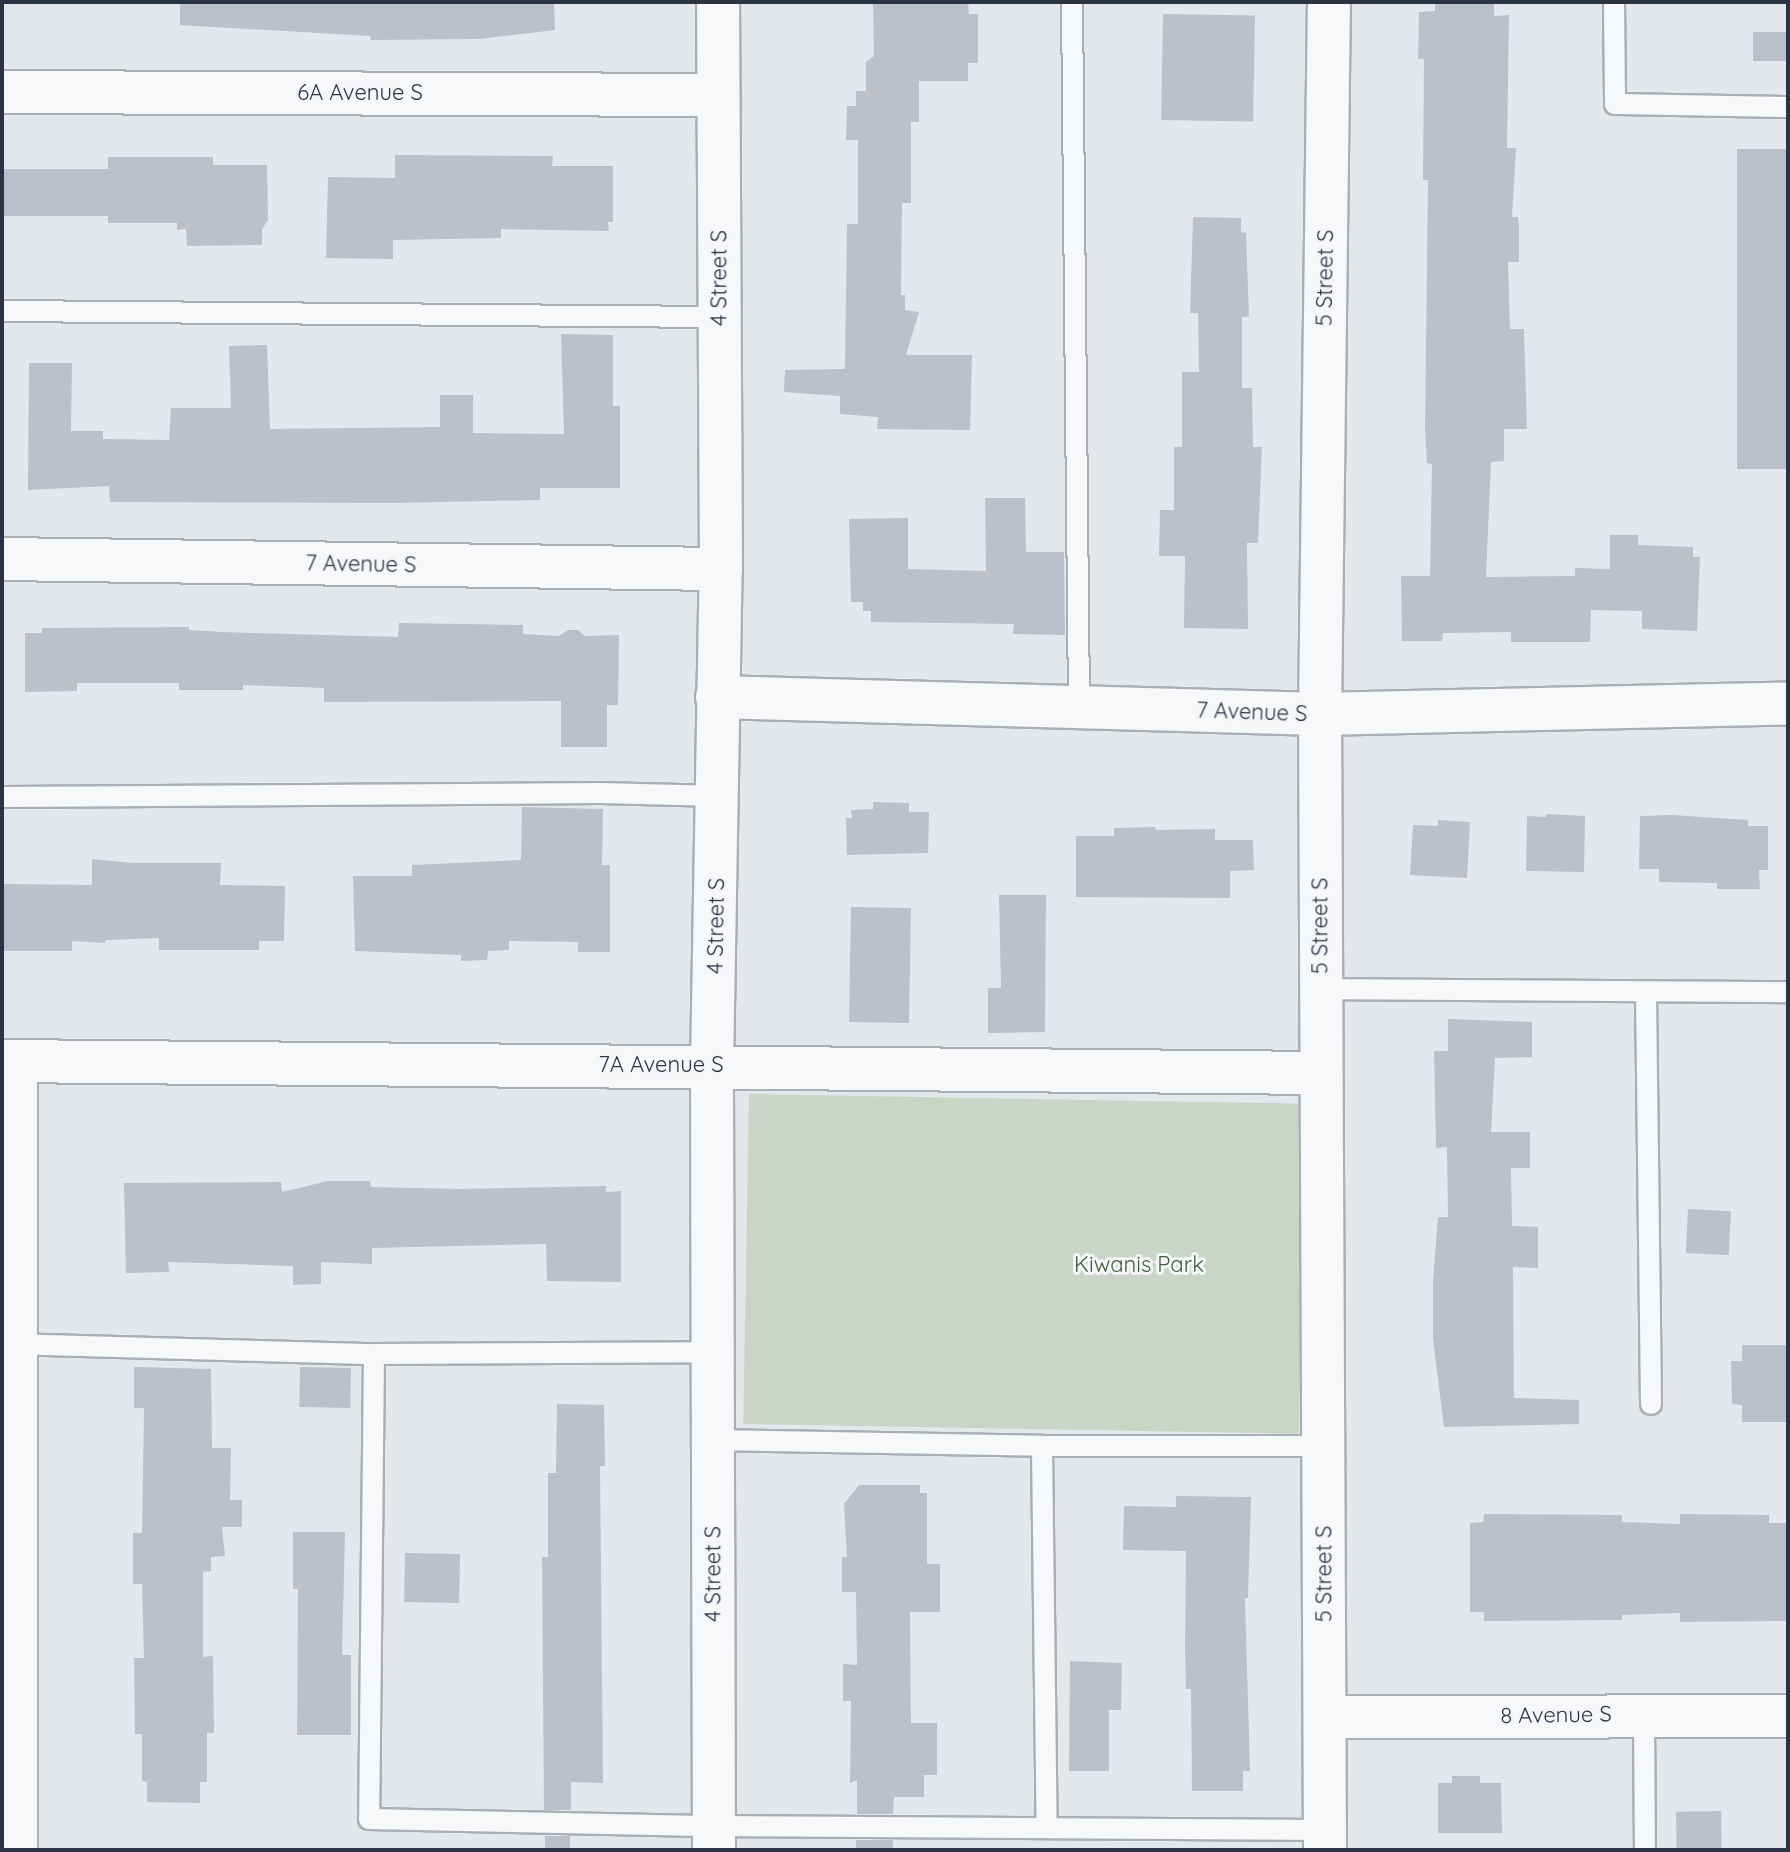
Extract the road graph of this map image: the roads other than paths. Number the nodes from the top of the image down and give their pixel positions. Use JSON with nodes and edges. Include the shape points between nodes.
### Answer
{"nodes":[{"id":1,"x":718,"y":2,"type":"edge"},
{"id":2,"x":1072,"y":2,"type":"edge"},
{"id":3,"x":1329,"y":2,"type":"edge"},
{"id":4,"x":1614,"y":2,"type":"edge"},
{"id":5,"x":2,"y":92,"type":"edge"},
{"id":6,"x":718,"y":95,"type":"junction"},
{"id":7,"x":1788,"y":107,"type":"edge"},
{"id":8,"x":2,"y":311,"type":"edge"},
{"id":9,"x":719,"y":317,"type":"junction"},
{"id":10,"x":2,"y":559,"type":"edge"},
{"id":11,"x":721,"y":569,"type":"junction"},
{"id":12,"x":717,"y":697,"type":"junction"},
{"id":13,"x":1788,"y":703,"type":"edge"},
{"id":14,"x":1079,"y":706,"type":"junction"},
{"id":15,"x":1320,"y":714,"type":"junction"},
{"id":16,"x":719,"y":796,"type":"junction"},
{"id":17,"x":2,"y":797,"type":"edge"},
{"id":18,"x":1320,"y":989,"type":"junction"},
{"id":19,"x":1788,"y":992,"type":"edge"},
{"id":20,"x":1646,"y":993,"type":"junction"},
{"id":21,"x":9,"y":1061,"type":"edge"},
{"id":22,"x":712,"y":1066,"type":"junction"},
{"id":23,"x":1320,"y":1073,"type":"junction"},
{"id":24,"x":9,"y":1344,"type":"edge"},
{"id":25,"x":712,"y":1352,"type":"junction"},
{"id":26,"x":374,"y":1354,"type":"junction"},
{"id":27,"x":1651,"y":1404,"type":"dead end"},
{"id":28,"x":712,"y":1440,"type":"junction"},
{"id":29,"x":1042,"y":1446,"type":"junction"},
{"id":30,"x":1324,"y":1446,"type":"junction"},
{"id":31,"x":1644,"y":1714,"type":"junction"},
{"id":32,"x":1788,"y":1716,"type":"edge"},
{"id":33,"x":1325,"y":1717,"type":"junction"},
{"id":34,"x":1047,"y":1828,"type":"junction"},
{"id":35,"x":714,"y":1838,"type":"edge"},
{"id":36,"x":1325,"y":1840,"type":"edge"},
{"id":37,"x":16,"y":1850,"type":"edge"},
{"id":38,"x":1645,"y":1850,"type":"edge"}],
"edges":[{"from":1,"to":6,"type":"street","name":"4 Street S"},
{"from":2,"to":14,"type":"lane"},
{"from":3,"to":15,"type":"street","name":"5 Street S"},
{"from":4,"to":7,"type":"lane","via":[[1615,104]]},
{"from":5,"to":6,"type":"street","name":"6A Avenue S"},
{"from":6,"to":9,"type":"street","name":"4 Street S"},
{"from":8,"to":9,"type":"lane"},
{"from":9,"to":11,"type":"street","name":"4 Street S"},
{"from":10,"to":11,"type":"street","name":"7 Avenue S"},
{"from":11,"to":12,"type":"street","name":"4 Street S"},
{"from":12,"to":14,"type":"street","name":"7 Avenue S"},
{"from":12,"to":16,"type":"street","name":"4 Street S"},
{"from":13,"to":15,"type":"street","name":"7 Avenue S"},
{"from":14,"to":15,"type":"street","name":"7 Avenue S"},
{"from":15,"to":18,"type":"street","name":"5 Street S"},
{"from":16,"to":17,"type":"lane"},
{"from":16,"to":22,"type":"street","name":"4 Street S"},
{"from":18,"to":20,"type":"lane"},
{"from":18,"to":23,"type":"street","name":"5 Street S"},
{"from":19,"to":20,"type":"lane"},
{"from":20,"to":27,"type":"lane"},
{"from":21,"to":22,"type":"street","name":"7A Avenue S"},
{"from":21,"to":24,"type":"street"},
{"from":22,"to":23,"type":"street","name":"7A Avenue S"},
{"from":22,"to":25,"type":"street","name":"4 Street S"},
{"from":23,"to":30,"type":"street","name":"5 Street S"},
{"from":24,"to":26,"type":"lane"},
{"from":24,"to":37,"type":"street"},
{"from":25,"to":26,"type":"lane"},
{"from":25,"to":28,"type":"street","name":"4 Street S"},
{"from":26,"to":35,"type":"lane","via":[[369,1819]]},
{"from":28,"to":29,"type":"lane"},
{"from":28,"to":35,"type":"street","name":"4 Street S"},
{"from":29,"to":30,"type":"lane"},
{"from":29,"to":34,"type":"lane"},
{"from":30,"to":33,"type":"street","name":"5 Street S"},
{"from":31,"to":32,"type":"street","name":"8 Avenue S"},
{"from":31,"to":33,"type":"street","name":"8 Avenue S"},
{"from":31,"to":38,"type":"lane"},
{"from":33,"to":36,"type":"street","name":"5 Street S"},
{"from":34,"to":35,"type":"lane"},
{"from":34,"to":36,"type":"lane"}]}
